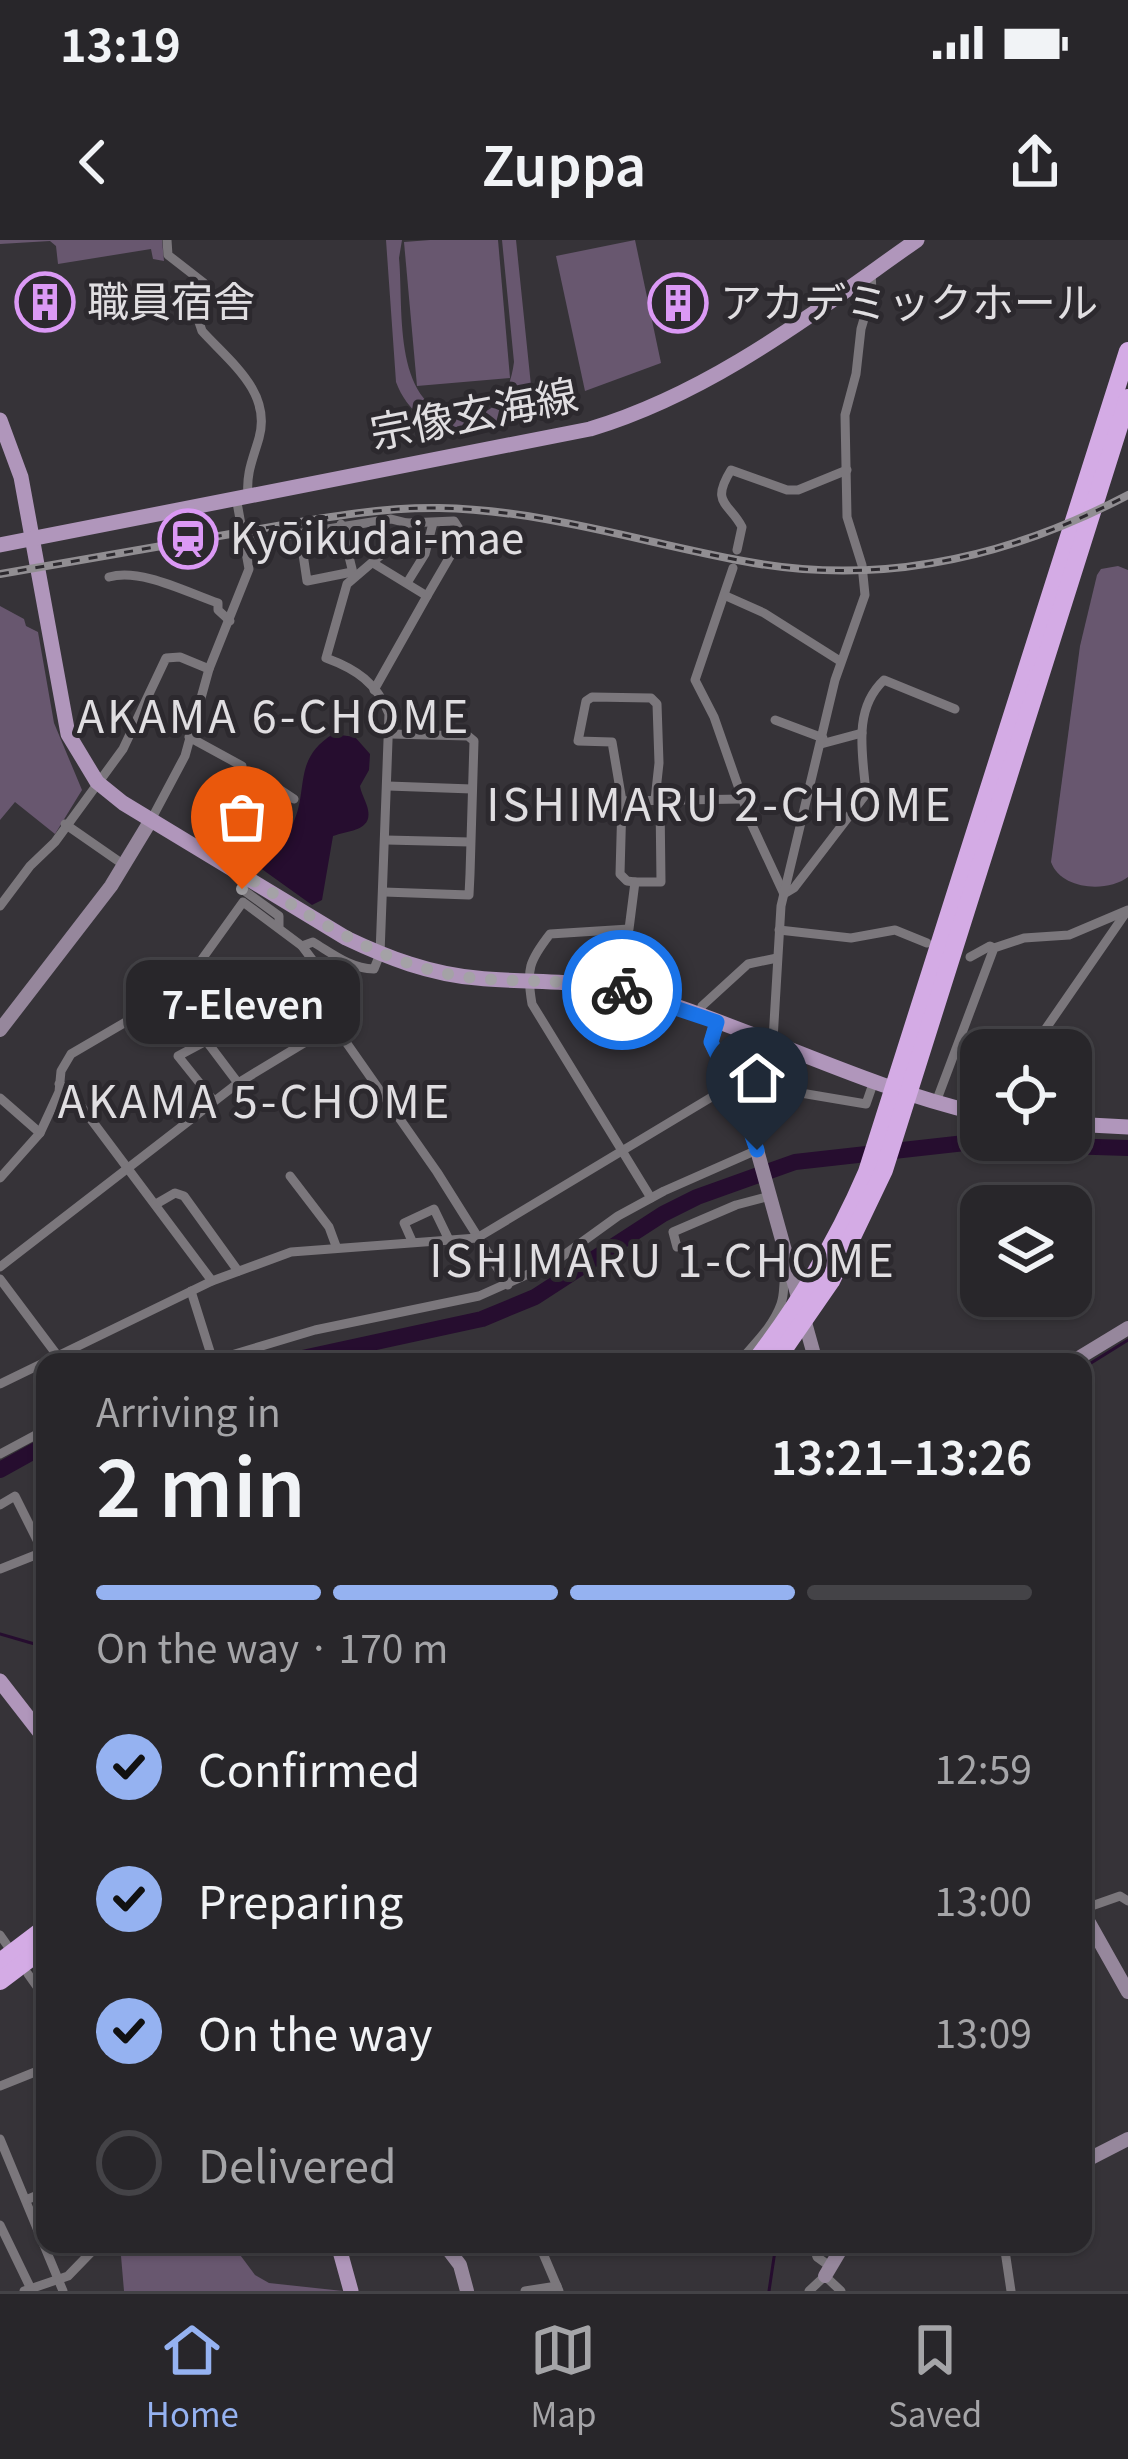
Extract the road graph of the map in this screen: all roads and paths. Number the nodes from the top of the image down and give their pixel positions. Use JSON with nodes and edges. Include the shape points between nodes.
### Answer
{"nodes":[{"id":1,"x":167,"y":240,"type":"edge"},
{"id":2,"x":917,"y":240,"type":"edge"},
{"id":3,"x":872,"y":272,"type":"junction"},
{"id":4,"x":1128,"y":351,"type":"edge"},
{"id":5,"x":1128,"y":398,"type":"edge"},
{"id":6,"x":0,"y":420,"type":"edge"},
{"id":7,"x":847,"y":470,"type":"junction"},
{"id":8,"x":242,"y":496,"type":"junction"},
{"id":9,"x":1088,"y":499,"type":"junction"},
{"id":10,"x":407,"y":523,"type":"junction"},
{"id":11,"x":433,"y":523,"type":"junction"},
{"id":12,"x":341,"y":524,"type":"junction"},
{"id":13,"x":300,"y":534,"type":"junction"},
{"id":14,"x":244,"y":541,"type":"junction"},
{"id":15,"x":0,"y":544,"type":"edge"},
{"id":16,"x":35,"y":546,"type":"junction"},
{"id":17,"x":737,"y":550,"type":"dead end"},
{"id":18,"x":373,"y":563,"type":"junction"},
{"id":19,"x":733,"y":568,"type":"dead end"},
{"id":20,"x":353,"y":574,"type":"junction"},
{"id":21,"x":109,"y":577,"type":"dead end"},
{"id":22,"x":407,"y":583,"type":"junction"},
{"id":23,"x":427,"y":596,"type":"junction"},
{"id":24,"x":726,"y":596,"type":"junction"},
{"id":25,"x":230,"y":621,"type":"junction"},
{"id":26,"x":840,"y":661,"type":"junction"},
{"id":27,"x":209,"y":669,"type":"junction"},
{"id":28,"x":374,"y":689,"type":"junction"},
{"id":29,"x":955,"y":709,"type":"dead end"},
{"id":30,"x":775,"y":720,"type":"dead end"},
{"id":31,"x":862,"y":733,"type":"junction"},
{"id":32,"x":390,"y":734,"type":"junction"},
{"id":33,"x":189,"y":737,"type":"junction"},
{"id":34,"x":822,"y":741,"type":"junction"},
{"id":35,"x":97,"y":782,"type":"junction"},
{"id":36,"x":388,"y":786,"type":"junction"},
{"id":37,"x":472,"y":789,"type":"junction"},
{"id":38,"x":294,"y":799,"type":"dead end"},
{"id":39,"x":742,"y":799,"type":"junction"},
{"id":40,"x":657,"y":800,"type":"junction"},
{"id":41,"x":622,"y":801,"type":"junction"},
{"id":42,"x":151,"y":820,"type":"junction"},
{"id":43,"x":65,"y":824,"type":"junction"},
{"id":44,"x":386,"y":840,"type":"junction"},
{"id":45,"x":225,"y":842,"type":"junction"},
{"id":46,"x":470,"y":842,"type":"junction"},
{"id":47,"x":225,"y":863,"type":"junction"},
{"id":48,"x":124,"y":865,"type":"junction"},
{"id":49,"x":247,"y":877,"type":"junction"},
{"id":50,"x":635,"y":882,"type":"junction"},
{"id":51,"x":384,"y":892,"type":"junction"},
{"id":52,"x":784,"y":894,"type":"junction"},
{"id":53,"x":0,"y":906,"type":"edge"},
{"id":54,"x":1128,"y":910,"type":"edge"},
{"id":55,"x":279,"y":926,"type":"junction"},
{"id":56,"x":779,"y":930,"type":"junction"},
{"id":57,"x":927,"y":943,"type":"dead end"},
{"id":58,"x":302,"y":946,"type":"junction"},
{"id":59,"x":994,"y":948,"type":"junction"},
{"id":60,"x":380,"y":954,"type":"junction"},
{"id":61,"x":970,"y":957,"type":"dead end"},
{"id":62,"x":777,"y":958,"type":"junction"},
{"id":63,"x":528,"y":981,"type":"junction"},
{"id":64,"x":171,"y":994,"type":"junction"},
{"id":65,"x":698,"y":1015,"type":"junction"},
{"id":66,"x":717,"y":1022,"type":"junction"},
{"id":67,"x":334,"y":1025,"type":"junction"},
{"id":68,"x":1046,"y":1029,"type":"edge"},
{"id":69,"x":0,"y":1030,"type":"edge"},
{"id":70,"x":206,"y":1041,"type":"junction"},
{"id":71,"x":773,"y":1043,"type":"junction"},
{"id":72,"x":874,"y":1081,"type":"junction"},
{"id":73,"x":238,"y":1083,"type":"junction"},
{"id":74,"x":59,"y":1084,"type":"junction"},
{"id":75,"x":734,"y":1088,"type":"junction"},
{"id":76,"x":770,"y":1090,"type":"junction"},
{"id":77,"x":0,"y":1097,"type":"edge"},
{"id":78,"x":214,"y":1101,"type":"junction"},
{"id":79,"x":936,"y":1102,"type":"junction"},
{"id":80,"x":960,"y":1108,"type":"edge"},
{"id":81,"x":1092,"y":1125,"type":"edge"},
{"id":82,"x":1128,"y":1127,"type":"edge"},
{"id":83,"x":40,"y":1132,"type":"junction"},
{"id":84,"x":624,"y":1150,"type":"junction"},
{"id":85,"x":758,"y":1152,"type":"junction"},
{"id":86,"x":129,"y":1168,"type":"junction"},
{"id":87,"x":290,"y":1176,"type":"dead end"},
{"id":88,"x":0,"y":1178,"type":"edge"},
{"id":89,"x":770,"y":1196,"type":"junction"},
{"id":90,"x":651,"y":1198,"type":"junction"},
{"id":91,"x":156,"y":1204,"type":"junction"},
{"id":92,"x":477,"y":1238,"type":"junction"},
{"id":93,"x":449,"y":1240,"type":"junction"},
{"id":94,"x":412,"y":1241,"type":"junction"},
{"id":95,"x":336,"y":1246,"type":"junction"},
{"id":96,"x":677,"y":1246,"type":"dead end"},
{"id":97,"x":790,"y":1265,"type":"junction"},
{"id":98,"x":0,"y":1268,"type":"edge"},
{"id":99,"x":238,"y":1271,"type":"junction"},
{"id":100,"x":0,"y":1279,"type":"edge"},
{"id":101,"x":212,"y":1281,"type":"junction"},
{"id":102,"x":508,"y":1285,"type":"junction"},
{"id":103,"x":191,"y":1291,"type":"junction"},
{"id":104,"x":803,"y":1311,"type":"junction"},
{"id":105,"x":1128,"y":1328,"type":"edge"},
{"id":106,"x":56,"y":1353,"type":"edge"},
{"id":107,"x":59,"y":1353,"type":"edge"},
{"id":108,"x":208,"y":1353,"type":"edge"},
{"id":109,"x":237,"y":1353,"type":"edge"},
{"id":110,"x":747,"y":1353,"type":"edge"},
{"id":111,"x":763,"y":1353,"type":"edge"},
{"id":112,"x":782,"y":1353,"type":"edge"},
{"id":113,"x":813,"y":1353,"type":"edge"},
{"id":114,"x":1087,"y":1353,"type":"edge"},
{"id":115,"x":36,"y":1365,"type":"edge"},
{"id":116,"x":0,"y":1384,"type":"edge"},
{"id":117,"x":36,"y":1435,"type":"edge"},
{"id":118,"x":0,"y":1454,"type":"edge"},
{"id":119,"x":0,"y":1505,"type":"edge"},
{"id":120,"x":36,"y":1538,"type":"edge"},
{"id":121,"x":36,"y":1555,"type":"edge"},
{"id":122,"x":0,"y":1569,"type":"edge"},
{"id":123,"x":0,"y":1681,"type":"edge"},
{"id":124,"x":36,"y":1725,"type":"edge"},
{"id":125,"x":1128,"y":1901,"type":"edge"},
{"id":126,"x":1092,"y":1911,"type":"edge"},
{"id":127,"x":36,"y":1932,"type":"edge"},
{"id":128,"x":1092,"y":1932,"type":"edge"},
{"id":129,"x":2,"y":1947,"type":"edge"},
{"id":130,"x":36,"y":1954,"type":"edge"},
{"id":131,"x":28,"y":1974,"type":"dead end"},
{"id":132,"x":0,"y":1981,"type":"edge"},
{"id":133,"x":36,"y":1985,"type":"edge"},
{"id":134,"x":1128,"y":1992,"type":"edge"},
{"id":135,"x":36,"y":2072,"type":"edge"},
{"id":136,"x":0,"y":2086,"type":"edge"},
{"id":137,"x":1128,"y":2138,"type":"edge"},
{"id":138,"x":0,"y":2139,"type":"edge"},
{"id":139,"x":1092,"y":2157,"type":"edge"},
{"id":140,"x":36,"y":2196,"type":"edge"},
{"id":141,"x":26,"y":2200,"type":"junction"},
{"id":142,"x":36,"y":2224,"type":"edge"},
{"id":143,"x":0,"y":2225,"type":"edge"},
{"id":144,"x":48,"y":2253,"type":"edge"},
{"id":145,"x":91,"y":2253,"type":"edge"},
{"id":146,"x":341,"y":2253,"type":"edge"},
{"id":147,"x":454,"y":2253,"type":"edge"},
{"id":148,"x":543,"y":2253,"type":"edge"},
{"id":149,"x":816,"y":2253,"type":"edge"},
{"id":150,"x":839,"y":2253,"type":"edge"},
{"id":151,"x":1005,"y":2253,"type":"edge"},
{"id":152,"x":828,"y":2271,"type":"junction"},
{"id":153,"x":62,"y":2286,"type":"edge"},
{"id":154,"x":558,"y":2289,"type":"edge"},
{"id":155,"x":28,"y":2290,"type":"edge"},
{"id":156,"x":352,"y":2291,"type":"edge"},
{"id":157,"x":467,"y":2291,"type":"edge"},
{"id":158,"x":525,"y":2291,"type":"edge"},
{"id":159,"x":810,"y":2291,"type":"edge"},
{"id":160,"x":841,"y":2291,"type":"edge"},
{"id":161,"x":1011,"y":2291,"type":"edge"}],
"edges":[{"from":1,"to":8,"type":"street","via":[[168,255],[204,283],[202,331],[258,395],[261,433]]},
{"from":2,"to":3,"type":"main road","name":"宗像玄海線"},
{"from":3,"to":7,"type":"street","via":[[844,415]]},
{"from":3,"to":8,"type":"main road","name":"宗像玄海線","via":[[712,380],[627,418]]},
{"from":4,"to":9,"type":"highway"},
{"from":5,"to":9,"type":"highway"},
{"from":6,"to":16,"type":"main road"},
{"from":7,"to":17,"type":"street","via":[[787,490],[731,470],[722,498],[742,527]]},
{"from":7,"to":26,"type":"street","via":[[847,517],[865,596]]},
{"from":8,"to":14,"type":"street"},
{"from":8,"to":16,"type":"main road","name":"宗像玄海線"},
{"from":9,"to":104,"type":"highway","via":[[889,1132]]},
{"from":10,"to":11,"type":"street"},
{"from":10,"to":12,"type":"street"},
{"from":10,"to":18,"type":"street"},
{"from":11,"to":22,"type":"street"},
{"from":11,"to":23,"type":"street","via":[[454,521],[461,532]]},
{"from":12,"to":13,"type":"street"},
{"from":12,"to":20,"type":"street"},
{"from":13,"to":14,"type":"street"},
{"from":13,"to":20,"type":"street","via":[[307,581]]},
{"from":14,"to":25,"type":"street","via":[[250,569]]},
{"from":15,"to":16,"type":"main road","name":"宗像玄海線"},
{"from":16,"to":35,"type":"main road","via":[[68,734]]},
{"from":18,"to":20,"type":"street"},
{"from":18,"to":22,"type":"street"},
{"from":19,"to":24,"type":"street"},
{"from":20,"to":28,"type":"street","via":[[326,658],[356,669]]},
{"from":21,"to":25,"type":"street","via":[[157,579],[218,603]]},
{"from":22,"to":23,"type":"street"},
{"from":23,"to":28,"type":"street"},
{"from":24,"to":26,"type":"street"},
{"from":24,"to":39,"type":"street","via":[[694,680]]},
{"from":25,"to":27,"type":"street"},
{"from":26,"to":34,"type":"street"},
{"from":27,"to":33,"type":"street"},
{"from":27,"to":35,"type":"street","via":[[166,658],[123,749]]},
{"from":28,"to":32,"type":"street"},
{"from":29,"to":31,"type":"street","via":[[884,680]]},
{"from":30,"to":34,"type":"street"},
{"from":31,"to":34,"type":"street"},
{"from":31,"to":52,"type":"street","via":[[866,794]]},
{"from":32,"to":36,"type":"street"},
{"from":32,"to":37,"type":"street","via":[[468,736]]},
{"from":33,"to":42,"type":"street"},
{"from":33,"to":45,"type":"street","via":[[242,766]]},
{"from":34,"to":52,"type":"street"},
{"from":35,"to":42,"type":"main road"},
{"from":35,"to":43,"type":"street"},
{"from":36,"to":37,"type":"street"},
{"from":36,"to":44,"type":"street"},
{"from":37,"to":46,"type":"street"},
{"from":38,"to":45,"type":"street","via":[[270,784],[237,840]]},
{"from":39,"to":40,"type":"street"},
{"from":39,"to":52,"type":"street"},
{"from":40,"to":41,"type":"street"},
{"from":40,"to":41,"type":"street","via":[[657,704],[592,698],[578,741],[612,742]]},
{"from":40,"to":50,"type":"street","via":[[661,882]]},
{"from":41,"to":50,"type":"street","via":[[620,874]]},
{"from":42,"to":47,"type":"main road"},
{"from":42,"to":48,"type":"main road"},
{"from":43,"to":48,"type":"street"},
{"from":43,"to":53,"type":"street"},
{"from":44,"to":46,"type":"street"},
{"from":44,"to":51,"type":"street"},
{"from":45,"to":47,"type":"street"},
{"from":46,"to":51,"type":"street","via":[[469,896]]},
{"from":47,"to":49,"type":"main road"},
{"from":48,"to":69,"type":"main road"},
{"from":49,"to":55,"type":"street","via":[[242,889],[279,916]]},
{"from":49,"to":60,"type":"main road"},
{"from":50,"to":63,"type":"street","via":[[629,929],[550,934],[531,957]]},
{"from":51,"to":60,"type":"street"},
{"from":52,"to":56,"type":"street"},
{"from":54,"to":59,"type":"street","via":[[1077,933]]},
{"from":54,"to":68,"type":"street"},
{"from":55,"to":58,"type":"street"},
{"from":55,"to":64,"type":"street","via":[[243,902]]},
{"from":56,"to":57,"type":"street","via":[[851,938],[895,931]]},
{"from":56,"to":62,"type":"street"},
{"from":58,"to":60,"type":"street","via":[[314,942],[365,969],[374,969]]},
{"from":58,"to":67,"type":"street","via":[[317,966]]},
{"from":59,"to":61,"type":"street"},
{"from":59,"to":79,"type":"street"},
{"from":60,"to":63,"type":"main road","via":[[461,976]]},
{"from":62,"to":65,"type":"street","via":[[748,964]]},
{"from":62,"to":71,"type":"street"},
{"from":63,"to":65,"type":"main road","via":[[613,987]]},
{"from":63,"to":84,"type":"street","via":[[532,1004]]},
{"from":64,"to":70,"type":"street"},
{"from":64,"to":74,"type":"street","via":[[71,1054]]},
{"from":65,"to":66,"type":"main road"},
{"from":66,"to":71,"type":"main road"},
{"from":66,"to":75,"type":"main road","via":[[711,1042]]},
{"from":67,"to":73,"type":"street"},
{"from":67,"to":92,"type":"street"},
{"from":70,"to":73,"type":"street"},
{"from":70,"to":78,"type":"street","via":[[178,1056]]},
{"from":71,"to":72,"type":"main road"},
{"from":71,"to":76,"type":"street"},
{"from":72,"to":76,"type":"street","via":[[866,1104]]},
{"from":72,"to":79,"type":"main road"},
{"from":73,"to":78,"type":"street"},
{"from":74,"to":83,"type":"street"},
{"from":74,"to":86,"type":"street"},
{"from":75,"to":76,"type":"street"},
{"from":75,"to":84,"type":"street"},
{"from":75,"to":85,"type":"main road"},
{"from":77,"to":83,"type":"street"},
{"from":78,"to":86,"type":"street"},
{"from":79,"to":80,"type":"main road"},
{"from":81,"to":82,"type":"main road"},
{"from":83,"to":88,"type":"street"},
{"from":84,"to":90,"type":"street"},
{"from":84,"to":92,"type":"street"},
{"from":85,"to":89,"type":"main road"},
{"from":85,"to":90,"type":"street"},
{"from":86,"to":91,"type":"street"},
{"from":86,"to":98,"type":"street"},
{"from":87,"to":95,"type":"street"},
{"from":89,"to":96,"type":"street","via":[[673,1232]]},
{"from":89,"to":97,"type":"main road"},
{"from":90,"to":102,"type":"street"},
{"from":91,"to":99,"type":"street","via":[[184,1196]]},
{"from":91,"to":101,"type":"street"},
{"from":92,"to":93,"type":"street"},
{"from":92,"to":102,"type":"street"},
{"from":93,"to":94,"type":"street"},
{"from":93,"to":94,"type":"street","via":[[434,1209],[404,1223]]},
{"from":94,"to":95,"type":"street"},
{"from":95,"to":99,"type":"street"},
{"from":97,"to":104,"type":"main road"},
{"from":97,"to":110,"type":"street","via":[[781,1304]]},
{"from":99,"to":101,"type":"street"},
{"from":100,"to":106,"type":"street"},
{"from":101,"to":103,"type":"street"},
{"from":102,"to":109,"type":"street"},
{"from":103,"to":107,"type":"street"},
{"from":103,"to":108,"type":"street"},
{"from":104,"to":111,"type":"highway"},
{"from":104,"to":112,"type":"highway"},
{"from":104,"to":113,"type":"main road"},
{"from":105,"to":114,"type":"main road"},
{"from":115,"to":116,"type":"street"},
{"from":117,"to":118,"type":"street"},
{"from":119,"to":120,"type":"street","via":[[15,1496]]},
{"from":121,"to":122,"type":"street"},
{"from":123,"to":124,"type":"main road"},
{"from":125,"to":126,"type":"street","via":[[1104,1898]]},
{"from":127,"to":129,"type":"highway"},
{"from":128,"to":134,"type":"main road"},
{"from":130,"to":132,"type":"highway"},
{"from":131,"to":133,"type":"street"},
{"from":135,"to":136,"type":"street"},
{"from":137,"to":139,"type":"main road"},
{"from":138,"to":141,"type":"street"},
{"from":140,"to":141,"type":"street"},
{"from":141,"to":142,"type":"street"},
{"from":143,"to":155,"type":"street"},
{"from":144,"to":153,"type":"street"},
{"from":145,"to":153,"type":"street"},
{"from":146,"to":156,"type":"main road"},
{"from":147,"to":157,"type":"main road"},
{"from":148,"to":154,"type":"street"},
{"from":149,"to":152,"type":"street"},
{"from":150,"to":152,"type":"main road"},
{"from":151,"to":161,"type":"street"},
{"from":152,"to":159,"type":"street"},
{"from":152,"to":160,"type":"street"},
{"from":153,"to":155,"type":"street"},
{"from":154,"to":158,"type":"street"}]}
